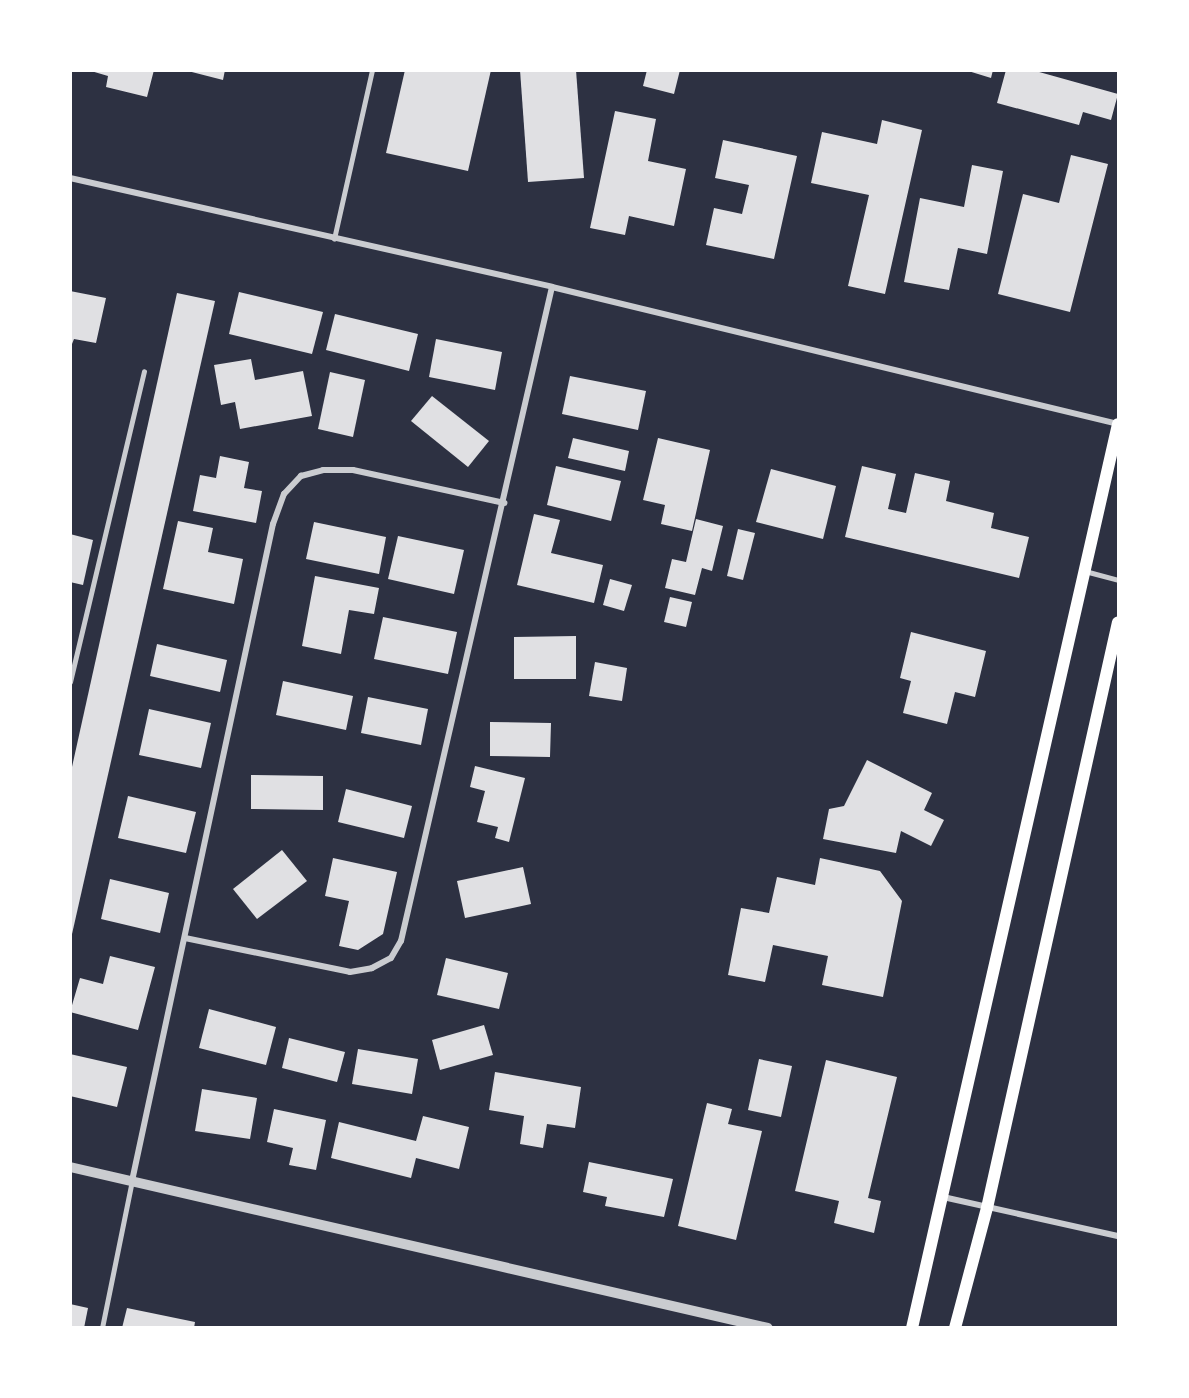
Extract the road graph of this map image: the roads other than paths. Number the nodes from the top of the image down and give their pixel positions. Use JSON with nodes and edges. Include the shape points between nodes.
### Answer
{"nodes":[{"id":1,"x":372,"y":70,"type":"edge"},
{"id":2,"x":70,"y":178,"type":"edge"},
{"id":3,"x":334,"y":239,"type":"junction"},
{"id":4,"x":552,"y":287,"type":"junction"},
{"id":5,"x":144,"y":372,"type":"dead end"},
{"id":6,"x":1118,"y":424,"type":"edge"},
{"id":7,"x":504,"y":502,"type":"junction"},
{"id":8,"x":1085,"y":571,"type":"junction"},
{"id":9,"x":1119,"y":580,"type":"edge"},
{"id":10,"x":1119,"y":622,"type":"edge"},
{"id":11,"x":70,"y":682,"type":"edge"},
{"id":12,"x":185,"y":938,"type":"junction"},
{"id":13,"x":70,"y":1167,"type":"edge"},
{"id":14,"x":132,"y":1181,"type":"junction"},
{"id":15,"x":943,"y":1197,"type":"junction"},
{"id":16,"x":987,"y":1208,"type":"junction"},
{"id":17,"x":1119,"y":1236,"type":"edge"},
{"id":18,"x":102,"y":1328,"type":"edge"},
{"id":19,"x":768,"y":1328,"type":"edge"},
{"id":20,"x":912,"y":1328,"type":"edge"},
{"id":21,"x":956,"y":1328,"type":"edge"}],
"edges":[{"from":1,"to":3,"type":"lane"},
{"from":2,"to":3,"type":"street"},
{"from":3,"to":4,"type":"street"},
{"from":4,"to":6,"type":"street"},
{"from":4,"to":7,"type":"street"},
{"from":5,"to":11,"type":"lane"},
{"from":6,"to":8,"type":"main road"},
{"from":7,"to":12,"type":"street","via":[[401,940],[391,958],[372,968],[350,972]]},
{"from":7,"to":12,"type":"street","via":[[353,470],[323,470],[301,476],[284,495],[273,524]]},
{"from":8,"to":9,"type":"lane"},
{"from":8,"to":15,"type":"main road"},
{"from":10,"to":16,"type":"main road"},
{"from":12,"to":14,"type":"street"},
{"from":13,"to":14,"type":"street"},
{"from":14,"to":18,"type":"lane"},
{"from":14,"to":19,"type":"street"},
{"from":15,"to":16,"type":"street"},
{"from":15,"to":20,"type":"main road"},
{"from":16,"to":17,"type":"street"},
{"from":16,"to":21,"type":"main road"}]}
